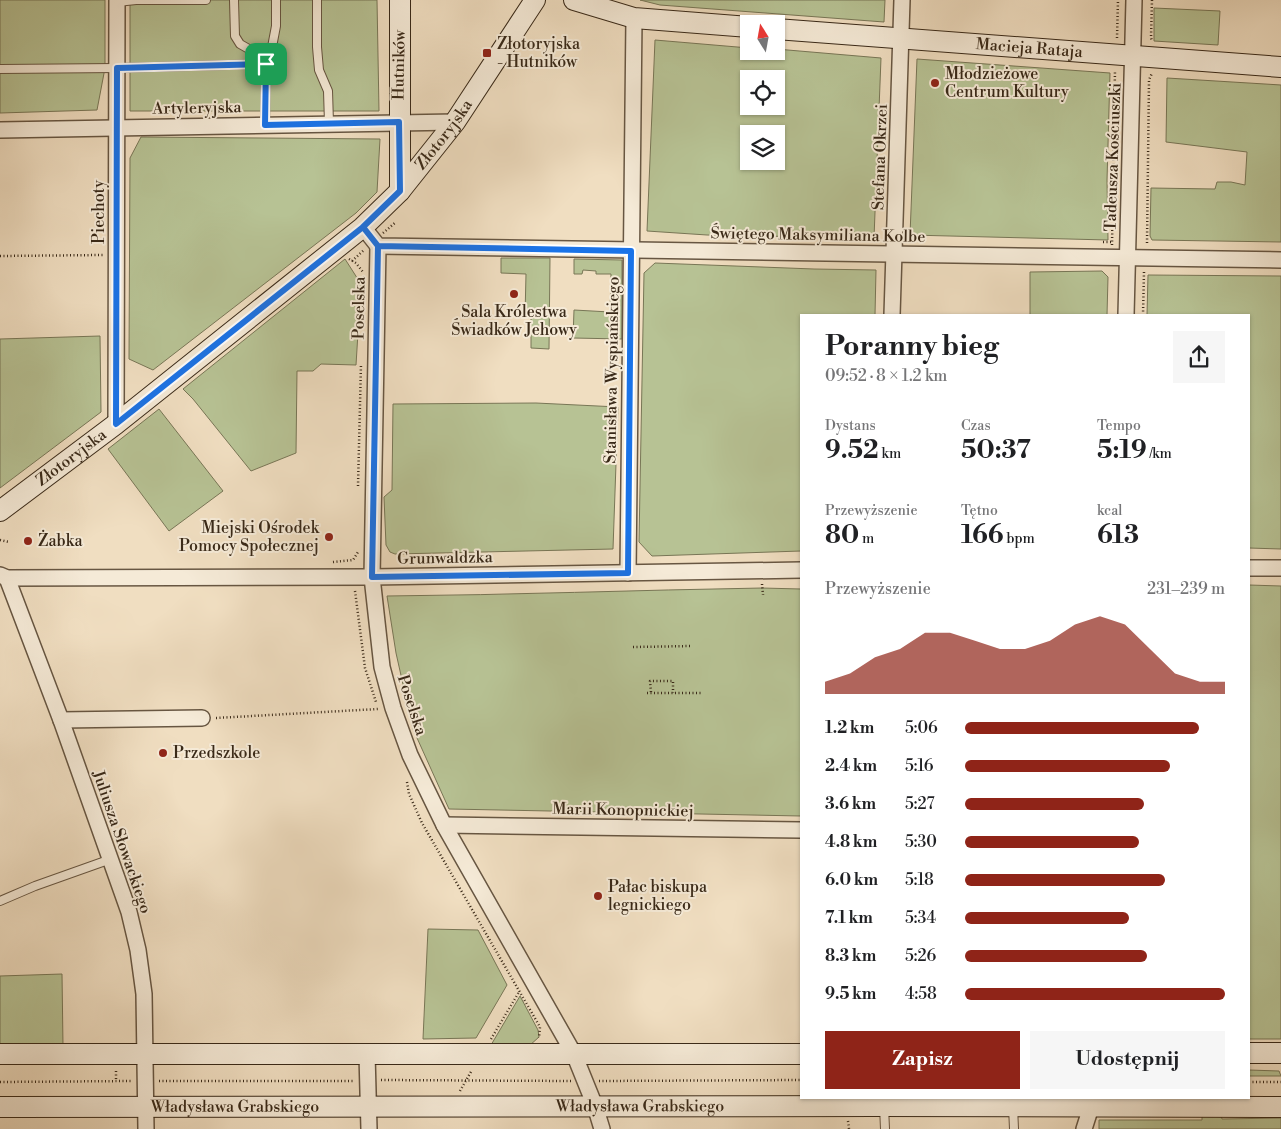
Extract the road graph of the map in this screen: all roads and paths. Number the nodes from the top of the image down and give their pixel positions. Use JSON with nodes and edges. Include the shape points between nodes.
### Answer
{"nodes":[{"id":1,"x":172,"y":0,"type":"edge"},
{"id":2,"x":206,"y":0,"type":"edge"},
{"id":3,"x":234,"y":0,"type":"edge"},
{"id":4,"x":276,"y":0,"type":"edge"},
{"id":5,"x":317,"y":0,"type":"edge"},
{"id":6,"x":400,"y":0,"type":"edge"},
{"id":7,"x":535,"y":0,"type":"edge"},
{"id":8,"x":574,"y":0,"type":"edge"},
{"id":9,"x":902,"y":0,"type":"edge"},
{"id":10,"x":1118,"y":0,"type":"edge"},
{"id":11,"x":1134,"y":0,"type":"edge"},
{"id":12,"x":1152,"y":0,"type":"edge"},
{"id":13,"x":117,"y":1,"type":"edge"},
{"id":14,"x":634,"y":18,"type":"junction"},
{"id":15,"x":740,"y":26,"type":"edge"},
{"id":16,"x":785,"y":30,"type":"edge"},
{"id":17,"x":902,"y":39,"type":"junction"},
{"id":18,"x":1117,"y":41,"type":"dead end"},
{"id":19,"x":1154,"y":44,"type":"dead end"},
{"id":20,"x":272,"y":47,"type":"junction"},
{"id":21,"x":1133,"y":57,"type":"junction"},
{"id":22,"x":266,"y":64,"type":"junction"},
{"id":23,"x":117,"y":68,"type":"junction"},
{"id":24,"x":1111,"y":68,"type":"dead end"},
{"id":25,"x":1281,"y":68,"type":"edge"},
{"id":26,"x":0,"y":69,"type":"edge"},
{"id":27,"x":1153,"y":72,"type":"dead end"},
{"id":28,"x":399,"y":122,"type":"junction"},
{"id":29,"x":455,"y":122,"type":"junction"},
{"id":30,"x":329,"y":123,"type":"junction"},
{"id":31,"x":265,"y":125,"type":"junction"},
{"id":32,"x":117,"y":127,"type":"junction"},
{"id":33,"x":0,"y":130,"type":"edge"},
{"id":34,"x":400,"y":191,"type":"junction"},
{"id":35,"x":363,"y":227,"type":"junction"},
{"id":36,"x":1102,"y":242,"type":"dead end"},
{"id":37,"x":1156,"y":243,"type":"dead end"},
{"id":38,"x":378,"y":246,"type":"junction"},
{"id":39,"x":631,"y":251,"type":"junction"},
{"id":40,"x":894,"y":253,"type":"junction"},
{"id":41,"x":107,"y":255,"type":"dead end"},
{"id":42,"x":0,"y":256,"type":"edge"},
{"id":43,"x":1128,"y":256,"type":"junction"},
{"id":44,"x":1281,"y":260,"type":"edge"},
{"id":45,"x":352,"y":261,"type":"dead end"},
{"id":46,"x":1144,"y":269,"type":"dead end"},
{"id":47,"x":364,"y":278,"type":"dead end"},
{"id":48,"x":892,"y":314,"type":"edge"},
{"id":49,"x":1126,"y":314,"type":"edge"},
{"id":50,"x":1143,"y":314,"type":"edge"},
{"id":51,"x":361,"y":360,"type":"dead end"},
{"id":52,"x":116,"y":424,"type":"junction"},
{"id":53,"x":358,"y":495,"type":"dead end"},
{"id":54,"x":0,"y":511,"type":"edge"},
{"id":55,"x":0,"y":540,"type":"edge"},
{"id":56,"x":9,"y":542,"type":"dead end"},
{"id":57,"x":358,"y":543,"type":"dead end"},
{"id":58,"x":326,"y":563,"type":"dead end"},
{"id":59,"x":1250,"y":568,"type":"edge"},
{"id":60,"x":1281,"y":568,"type":"edge"},
{"id":61,"x":800,"y":570,"type":"edge"},
{"id":62,"x":628,"y":573,"type":"junction"},
{"id":63,"x":4,"y":577,"type":"edge"},
{"id":64,"x":372,"y":577,"type":"junction"},
{"id":65,"x":762,"y":588,"type":"dead end"},
{"id":66,"x":763,"y":594,"type":"dead end"},
{"id":67,"x":692,"y":646,"type":"dead end"},
{"id":68,"x":633,"y":647,"type":"dead end"},
{"id":69,"x":673,"y":693,"type":"junction"},
{"id":70,"x":702,"y":693,"type":"dead end"},
{"id":71,"x":378,"y":709,"type":"dead end"},
{"id":72,"x":202,"y":718,"type":"joint"},
{"id":73,"x":61,"y":720,"type":"junction"},
{"id":74,"x":409,"y":794,"type":"dead end"},
{"id":75,"x":444,"y":824,"type":"junction"},
{"id":76,"x":800,"y":830,"type":"edge"},
{"id":77,"x":111,"y":859,"type":"junction"},
{"id":78,"x":0,"y":901,"type":"edge"},
{"id":79,"x":529,"y":973,"type":"junction"},
{"id":80,"x":519,"y":992,"type":"junction"},
{"id":81,"x":539,"y":1039,"type":"dead end"},
{"id":82,"x":484,"y":1050,"type":"junction"},
{"id":83,"x":1250,"y":1053,"type":"edge"},
{"id":84,"x":1281,"y":1053,"type":"edge"},
{"id":85,"x":0,"y":1054,"type":"edge"},
{"id":86,"x":367,"y":1054,"type":"junction"},
{"id":87,"x":574,"y":1054,"type":"junction"},
{"id":88,"x":800,"y":1054,"type":"edge"},
{"id":89,"x":145,"y":1056,"type":"junction"},
{"id":90,"x":368,"y":1080,"type":"junction"},
{"id":91,"x":466,"y":1080,"type":"junction"},
{"id":92,"x":800,"y":1080,"type":"edge"},
{"id":93,"x":146,"y":1081,"type":"junction"},
{"id":94,"x":585,"y":1081,"type":"junction"},
{"id":95,"x":0,"y":1082,"type":"edge"},
{"id":96,"x":1250,"y":1082,"type":"edge"},
{"id":97,"x":1281,"y":1082,"type":"edge"},
{"id":98,"x":814,"y":1102,"type":"edge"},
{"id":99,"x":1092,"y":1102,"type":"edge"},
{"id":100,"x":1127,"y":1102,"type":"edge"},
{"id":101,"x":882,"y":1103,"type":"edge"},
{"id":102,"x":368,"y":1106,"type":"junction"},
{"id":103,"x":595,"y":1106,"type":"junction"},
{"id":104,"x":1013,"y":1106,"type":"junction"},
{"id":105,"x":0,"y":1107,"type":"edge"},
{"id":106,"x":146,"y":1107,"type":"junction"},
{"id":107,"x":450,"y":1107,"type":"junction"},
{"id":108,"x":1281,"y":1107,"type":"edge"},
{"id":109,"x":848,"y":1122,"type":"dead end"},
{"id":110,"x":146,"y":1129,"type":"edge"},
{"id":111,"x":369,"y":1129,"type":"edge"},
{"id":112,"x":602,"y":1129,"type":"edge"},
{"id":113,"x":849,"y":1129,"type":"edge"},
{"id":114,"x":885,"y":1129,"type":"edge"},
{"id":115,"x":1014,"y":1129,"type":"edge"},
{"id":116,"x":1084,"y":1129,"type":"edge"}],
"edges":[{"from":1,"to":2,"type":"lane"},
{"from":1,"to":13,"type":"lane"},
{"from":3,"to":20,"type":"lane","via":[[235,36],[240,44],[254,52]]},
{"from":4,"to":20,"type":"lane"},
{"from":5,"to":30,"type":"lane","via":[[317,55],[328,91]]},
{"from":6,"to":28,"type":"street","name":"Hutników"},
{"from":7,"to":29,"type":"street","name":"Złotoryjska"},
{"from":8,"to":14,"type":"street"},
{"from":9,"to":17,"type":"street","name":"Stefana Okrzei"},
{"from":10,"to":18,"type":"path"},
{"from":11,"to":21,"type":"street","name":"Tadeusza Kościuszki"},
{"from":12,"to":19,"type":"path","via":[[1151,38]]},
{"from":13,"to":23,"type":"street","name":"Piechoty"},
{"from":14,"to":15,"type":"street"},
{"from":14,"to":39,"type":"street","name":"Stanisława Wyspiańskiego"},
{"from":16,"to":17,"type":"street","name":"Macieja Rataja"},
{"from":17,"to":21,"type":"street","name":"Macieja Rataja"},
{"from":17,"to":40,"type":"street","name":"Stefana Okrzei"},
{"from":20,"to":22,"type":"lane"},
{"from":21,"to":25,"type":"street","name":"Macieja Rataja"},
{"from":21,"to":43,"type":"street","name":"Tadeusza Kościuszki"},
{"from":22,"to":23,"type":"lane"},
{"from":22,"to":31,"type":"lane"},
{"from":23,"to":26,"type":"lane"},
{"from":23,"to":32,"type":"street","name":"Piechoty"},
{"from":24,"to":36,"type":"path","via":[[1115,68],[1112,242]]},
{"from":27,"to":37,"type":"path","via":[[1149,80],[1146,243]]},
{"from":28,"to":29,"type":"street","name":"Artyleryjska"},
{"from":28,"to":30,"type":"street","name":"Artyleryjska"},
{"from":28,"to":34,"type":"street","name":"Hutników"},
{"from":29,"to":34,"type":"street","name":"Złotoryjska"},
{"from":30,"to":31,"type":"street","name":"Artyleryjska"},
{"from":31,"to":32,"type":"street","name":"Artyleryjska"},
{"from":32,"to":33,"type":"street","name":"Artyleryjska"},
{"from":32,"to":52,"type":"street","name":"Piechoty"},
{"from":34,"to":35,"type":"street","name":"Złotoryjska"},
{"from":35,"to":38,"type":"street"},
{"from":35,"to":52,"type":"street","name":"Złotoryjska"},
{"from":38,"to":39,"type":"street","name":"Świętego Maksymiliana Kolbe"},
{"from":38,"to":64,"type":"street","name":"Poselska"},
{"from":39,"to":40,"type":"street","name":"Świętego Maksymiliana Kolbe"},
{"from":39,"to":62,"type":"street","name":"Stanisława Wyspiańskiego"},
{"from":40,"to":43,"type":"street","name":"Świętego Maksymiliana Kolbe"},
{"from":40,"to":48,"type":"street","name":"Stefana Okrzei"},
{"from":41,"to":42,"type":"path"},
{"from":43,"to":44,"type":"street","name":"Świętego Maksymiliana Kolbe"},
{"from":43,"to":49,"type":"street","name":"Tadeusza Kościuszki"},
{"from":45,"to":47,"type":"path","via":[[361,269]]},
{"from":46,"to":50,"type":"path"},
{"from":51,"to":53,"type":"path"},
{"from":52,"to":54,"type":"street","name":"Złotoryjska"},
{"from":55,"to":56,"type":"path"},
{"from":57,"to":58,"type":"path","via":[[358,552],[353,560]]},
{"from":59,"to":60,"type":"street"},
{"from":61,"to":62,"type":"street","name":"Grunwaldzka"},
{"from":62,"to":64,"type":"street","name":"Grunwaldzka"},
{"from":63,"to":64,"type":"street","name":"Grunwaldzka"},
{"from":63,"to":73,"type":"street","name":"Juliusza Słowackiego"},
{"from":64,"to":75,"type":"street","name":"Poselska","via":[[382,668],[410,755]]},
{"from":65,"to":66,"type":"path"},
{"from":67,"to":68,"type":"path"},
{"from":69,"to":69,"type":"path","via":[[649,693],[650,681],[673,681]]},
{"from":69,"to":70,"type":"path"},
{"from":71,"to":72,"type":"path"},
{"from":72,"to":73,"type":"street"},
{"from":73,"to":77,"type":"street","name":"Juliusza Słowackiego"},
{"from":74,"to":80,"type":"path","via":[[422,823]]},
{"from":75,"to":76,"type":"street","name":"Marii Konopnickiej"},
{"from":75,"to":79,"type":"street","name":"Poselska"},
{"from":77,"to":78,"type":"lane"},
{"from":77,"to":89,"type":"street","name":"Juliusza Słowackiego","via":[[138,950],[144,994]]},
{"from":79,"to":80,"type":"path"},
{"from":79,"to":87,"type":"street","name":"Poselska"},
{"from":80,"to":81,"type":"path","via":[[540,1027]]},
{"from":80,"to":82,"type":"path"},
{"from":82,"to":86,"type":"street"},
{"from":82,"to":87,"type":"street"},
{"from":82,"to":91,"type":"path"},
{"from":83,"to":84,"type":"street"},
{"from":85,"to":89,"type":"street"},
{"from":86,"to":89,"type":"street"},
{"from":86,"to":90,"type":"street"},
{"from":87,"to":88,"type":"street"},
{"from":87,"to":94,"type":"street","name":"Poselska"},
{"from":89,"to":93,"type":"street","name":"Juliusza Słowackiego"},
{"from":90,"to":91,"type":"path"},
{"from":90,"to":93,"type":"path"},
{"from":90,"to":102,"type":"street"},
{"from":91,"to":94,"type":"path"},
{"from":91,"to":107,"type":"path"},
{"from":92,"to":94,"type":"path"},
{"from":93,"to":95,"type":"path"},
{"from":93,"to":106,"type":"street","name":"Juliusza Słowackiego"},
{"from":94,"to":103,"type":"street","name":"Poselska"},
{"from":96,"to":97,"type":"path"},
{"from":98,"to":101,"type":"street","name":"Władysława Grabskiego"},
{"from":98,"to":103,"type":"street","name":"Władysława Grabskiego"},
{"from":99,"to":100,"type":"street","name":"Władysława Grabskiego"},
{"from":99,"to":104,"type":"street","name":"Władysława Grabskiego"},
{"from":99,"to":116,"type":"street"},
{"from":100,"to":108,"type":"street","name":"Władysława Grabskiego"},
{"from":101,"to":104,"type":"street","name":"Władysława Grabskiego"},
{"from":101,"to":114,"type":"lane"},
{"from":102,"to":106,"type":"street","name":"Władysława Grabskiego"},
{"from":102,"to":107,"type":"street","name":"Władysława Grabskiego"},
{"from":102,"to":111,"type":"street"},
{"from":103,"to":107,"type":"street","name":"Władysława Grabskiego"},
{"from":103,"to":112,"type":"street","name":"Poselska"},
{"from":104,"to":115,"type":"lane"},
{"from":105,"to":106,"type":"street","name":"Władysława Grabskiego"},
{"from":106,"to":110,"type":"street","name":"Juliusza Słowackiego"},
{"from":109,"to":113,"type":"path"}]}
